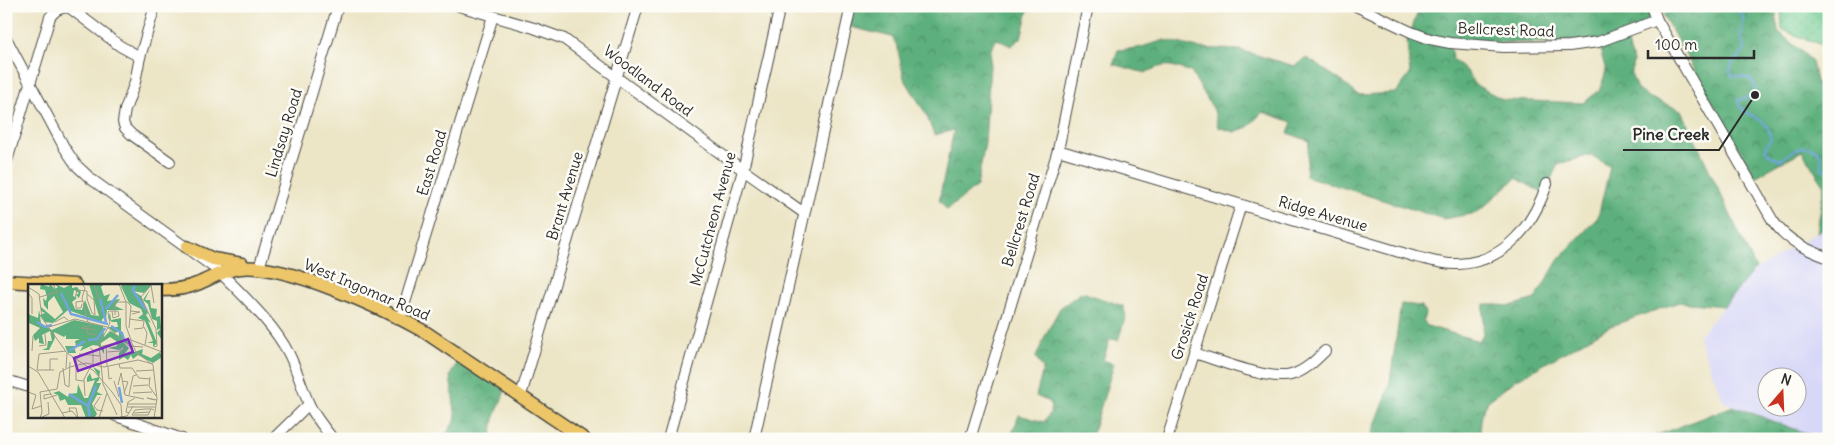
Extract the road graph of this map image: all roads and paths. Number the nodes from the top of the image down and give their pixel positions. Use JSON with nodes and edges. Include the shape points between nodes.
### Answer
{"nodes":[{"id":1,"x":155,"y":6,"type":"edge"},
{"id":2,"x":338,"y":6,"type":"edge"},
{"id":3,"x":459,"y":6,"type":"edge"},
{"id":4,"x":638,"y":6,"type":"edge"},
{"id":5,"x":780,"y":6,"type":"edge"},
{"id":6,"x":851,"y":6,"type":"edge"},
{"id":7,"x":1088,"y":6,"type":"edge"},
{"id":8,"x":1356,"y":6,"type":"edge"},
{"id":9,"x":1652,"y":6,"type":"edge"},
{"id":10,"x":492,"y":16,"type":"junction"},
{"id":11,"x":1658,"y":20,"type":"junction"},
{"id":12,"x":6,"y":38,"type":"edge"},
{"id":13,"x":140,"y":57,"type":"junction"},
{"id":14,"x":616,"y":77,"type":"junction"},
{"id":15,"x":30,"y":84,"type":"junction"},
{"id":16,"x":1058,"y":150,"type":"junction"},
{"id":17,"x":170,"y":162,"type":"dead end"},
{"id":18,"x":6,"y":164,"type":"edge"},
{"id":19,"x":743,"y":170,"type":"junction"},
{"id":20,"x":1547,"y":184,"type":"dead end"},
{"id":21,"x":1241,"y":205,"type":"junction"},
{"id":22,"x":804,"y":212,"type":"junction"},
{"id":23,"x":187,"y":248,"type":"junction"},
{"id":24,"x":1829,"y":258,"type":"edge"},
{"id":25,"x":259,"y":268,"type":"junction"},
{"id":26,"x":220,"y":272,"type":"junction"},
{"id":27,"x":6,"y":282,"type":"edge"},
{"id":28,"x":52,"y":284,"type":"edge"},
{"id":29,"x":161,"y":290,"type":"edge"},
{"id":30,"x":400,"y":319,"type":"junction"},
{"id":31,"x":1326,"y":351,"type":"dead end"},
{"id":32,"x":1194,"y":353,"type":"junction"},
{"id":33,"x":6,"y":380,"type":"edge"},
{"id":34,"x":28,"y":387,"type":"edge"},
{"id":35,"x":521,"y":395,"type":"junction"},
{"id":36,"x":309,"y":404,"type":"junction"},
{"id":37,"x":122,"y":418,"type":"edge"},
{"id":38,"x":182,"y":439,"type":"edge"},
{"id":39,"x":273,"y":439,"type":"edge"},
{"id":40,"x":333,"y":439,"type":"edge"},
{"id":41,"x":584,"y":439,"type":"edge"},
{"id":42,"x":668,"y":439,"type":"edge"},
{"id":43,"x":754,"y":439,"type":"edge"},
{"id":44,"x":970,"y":439,"type":"edge"},
{"id":45,"x":1167,"y":439,"type":"edge"}],
"edges":[{"from":1,"to":13,"type":"street"},
{"from":2,"to":25,"type":"street","name":"Lindsay Road"},
{"from":3,"to":10,"type":"street","name":"Woodland Road"},
{"from":4,"to":14,"type":"street","name":"Brant Avenue"},
{"from":5,"to":19,"type":"street","name":"McCutcheon Avenue"},
{"from":6,"to":22,"type":"street"},
{"from":7,"to":16,"type":"street","name":"Bellcrest Road"},
{"from":8,"to":11,"type":"street","name":"Bellcrest Road","via":[[1430,39],[1504,47],[1552,47],[1598,42]]},
{"from":9,"to":11,"type":"street"},
{"from":10,"to":14,"type":"street","name":"Woodland Road","via":[[564,38]]},
{"from":10,"to":30,"type":"street","name":"East Road"},
{"from":11,"to":24,"type":"street","via":[[1776,226],[1797,244]]},
{"from":12,"to":15,"type":"street"},
{"from":13,"to":15,"type":"street","via":[[70,8],[59,8],[50,17]]},
{"from":13,"to":17,"type":"street","via":[[123,115],[124,125],[132,135]]},
{"from":14,"to":19,"type":"street","name":"Woodland Road"},
{"from":14,"to":35,"type":"street","name":"Brant Avenue"},
{"from":15,"to":18,"type":"street"},
{"from":15,"to":23,"type":"street","via":[[64,148],[80,168]]},
{"from":16,"to":21,"type":"street","name":"Ridge Avenue"},
{"from":16,"to":44,"type":"street","name":"Bellcrest Road"},
{"from":19,"to":22,"type":"street","name":"Woodland Road"},
{"from":19,"to":42,"type":"street","name":"McCutcheon Avenue"},
{"from":20,"to":21,"type":"street","name":"Ridge Avenue","via":[[1536,213],[1513,242],[1484,258],[1456,264],[1416,257]]},
{"from":21,"to":32,"type":"street","name":"Grosick Road"},
{"from":22,"to":43,"type":"street"},
{"from":23,"to":25,"type":"main road","via":[[213,259]]},
{"from":23,"to":26,"type":"street"},
{"from":25,"to":26,"type":"main road","name":"West Ingomar Road"},
{"from":25,"to":30,"type":"main road","name":"West Ingomar Road","via":[[298,278]]},
{"from":26,"to":29,"type":"main road","name":"West Ingomar Road","via":[[184,288]]},
{"from":26,"to":36,"type":"street","via":[[279,338],[290,355]]},
{"from":27,"to":28,"type":"main road"},
{"from":30,"to":35,"type":"main road","name":"West Ingomar Road","via":[[439,340]]},
{"from":31,"to":32,"type":"street","via":[[1305,369],[1284,376],[1260,373]]},
{"from":32,"to":45,"type":"street","name":"Grosick Road"},
{"from":33,"to":34,"type":"street"},
{"from":35,"to":41,"type":"main road","name":"West Ingomar Road"},
{"from":36,"to":39,"type":"street"},
{"from":36,"to":40,"type":"street"},
{"from":37,"to":38,"type":"street"}]}
